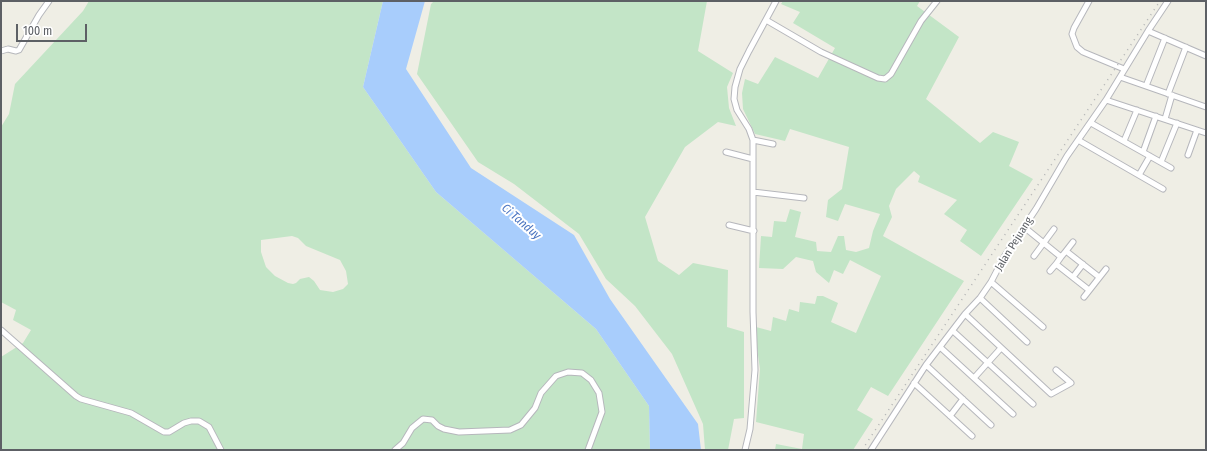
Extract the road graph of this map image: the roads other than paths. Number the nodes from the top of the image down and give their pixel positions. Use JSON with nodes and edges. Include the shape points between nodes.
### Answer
{"nodes":[{"id":1,"x":49,"y":1,"type":"edge"},
{"id":2,"x":776,"y":1,"type":"edge"},
{"id":3,"x":937,"y":1,"type":"edge"},
{"id":4,"x":1089,"y":1,"type":"edge"},
{"id":5,"x":1168,"y":1,"type":"edge"},
{"id":6,"x":766,"y":20,"type":"junction"},
{"id":7,"x":1148,"y":31,"type":"junction"},
{"id":8,"x":1165,"y":38,"type":"junction"},
{"id":9,"x":1186,"y":47,"type":"junction"},
{"id":10,"x":1,"y":51,"type":"edge"},
{"id":11,"x":1206,"y":56,"type":"edge"},
{"id":12,"x":1124,"y":69,"type":"junction"},
{"id":13,"x":1120,"y":77,"type":"junction"},
{"id":14,"x":1146,"y":86,"type":"junction"},
{"id":15,"x":1170,"y":94,"type":"junction"},
{"id":16,"x":1106,"y":100,"type":"junction"},
{"id":17,"x":1206,"y":105,"type":"edge"},
{"id":18,"x":1137,"y":110,"type":"junction"},
{"id":19,"x":1156,"y":116,"type":"junction"},
{"id":20,"x":1165,"y":119,"type":"junction"},
{"id":21,"x":1091,"y":123,"type":"junction"},
{"id":22,"x":1176,"y":123,"type":"junction"},
{"id":23,"x":1197,"y":130,"type":"junction"},
{"id":24,"x":1206,"y":133,"type":"edge"},
{"id":25,"x":753,"y":140,"type":"junction"},
{"id":26,"x":1078,"y":140,"type":"junction"},
{"id":27,"x":1124,"y":142,"type":"junction"},
{"id":28,"x":773,"y":144,"type":"dead end"},
{"id":29,"x":726,"y":152,"type":"dead end"},
{"id":30,"x":1143,"y":152,"type":"junction"},
{"id":31,"x":1150,"y":156,"type":"junction"},
{"id":32,"x":1188,"y":156,"type":"dead end"},
{"id":33,"x":753,"y":158,"type":"junction"},
{"id":34,"x":1161,"y":162,"type":"junction"},
{"id":35,"x":1171,"y":168,"type":"dead end"},
{"id":36,"x":1139,"y":175,"type":"junction"},
{"id":37,"x":1163,"y":189,"type":"dead end"},
{"id":38,"x":753,"y":192,"type":"junction"},
{"id":39,"x":804,"y":198,"type":"dead end"},
{"id":40,"x":729,"y":225,"type":"dead end"},
{"id":41,"x":1024,"y":227,"type":"junction"},
{"id":42,"x":1054,"y":229,"type":"dead end"},
{"id":43,"x":754,"y":231,"type":"junction"},
{"id":44,"x":1073,"y":242,"type":"dead end"},
{"id":45,"x":1044,"y":243,"type":"junction"},
{"id":46,"x":1066,"y":251,"type":"junction"},
{"id":47,"x":1034,"y":256,"type":"dead end"},
{"id":48,"x":1061,"y":257,"type":"junction"},
{"id":49,"x":1056,"y":264,"type":"junction"},
{"id":50,"x":1083,"y":264,"type":"junction"},
{"id":51,"x":1106,"y":269,"type":"dead end"},
{"id":52,"x":1050,"y":271,"type":"dead end"},
{"id":53,"x":1073,"y":277,"type":"junction"},
{"id":54,"x":1099,"y":277,"type":"junction"},
{"id":55,"x":991,"y":282,"type":"junction"},
{"id":56,"x":1089,"y":290,"type":"junction"},
{"id":57,"x":1084,"y":297,"type":"dead end"},
{"id":58,"x":980,"y":298,"type":"junction"},
{"id":59,"x":965,"y":314,"type":"junction"},
{"id":60,"x":1043,"y":327,"type":"dead end"},
{"id":61,"x":1,"y":330,"type":"edge"},
{"id":62,"x":953,"y":331,"type":"junction"},
{"id":63,"x":1027,"y":342,"type":"dead end"},
{"id":64,"x":940,"y":347,"type":"junction"},
{"id":65,"x":1001,"y":348,"type":"junction"},
{"id":66,"x":987,"y":363,"type":"junction"},
{"id":67,"x":926,"y":365,"type":"junction"},
{"id":68,"x":1056,"y":370,"type":"dead end"},
{"id":69,"x":974,"y":378,"type":"junction"},
{"id":70,"x":914,"y":383,"type":"junction"},
{"id":71,"x":963,"y":399,"type":"junction"},
{"id":72,"x":1034,"y":404,"type":"dead end"},
{"id":73,"x":1013,"y":414,"type":"dead end"},
{"id":74,"x":950,"y":416,"type":"junction"},
{"id":75,"x":991,"y":425,"type":"dead end"},
{"id":76,"x":972,"y":436,"type":"dead end"},
{"id":77,"x":220,"y":450,"type":"edge"},
{"id":78,"x":395,"y":450,"type":"edge"},
{"id":79,"x":588,"y":450,"type":"edge"},
{"id":80,"x":745,"y":450,"type":"edge"},
{"id":81,"x":871,"y":450,"type":"edge"}],
"edges":[{"from":1,"to":10,"type":"street","via":[[19,50]]},
{"from":2,"to":6,"type":"street"},
{"from":3,"to":6,"type":"street","via":[[921,21],[885,79],[821,52]]},
{"from":4,"to":12,"type":"street","via":[[1072,34],[1077,47]]},
{"from":5,"to":7,"type":"street","name":"Jalan Pejuang"},
{"from":6,"to":25,"type":"street","via":[[740,69],[735,87],[734,99],[737,110]]},
{"from":7,"to":8,"type":"street"},
{"from":7,"to":12,"type":"street","name":"Jalan Pejuang"},
{"from":8,"to":9,"type":"street"},
{"from":8,"to":14,"type":"street"},
{"from":9,"to":11,"type":"street"},
{"from":9,"to":15,"type":"street"},
{"from":12,"to":13,"type":"street","name":"Jalan Pejuang"},
{"from":13,"to":14,"type":"street"},
{"from":13,"to":16,"type":"street","name":"Jalan Pejuang"},
{"from":14,"to":15,"type":"street"},
{"from":15,"to":17,"type":"street"},
{"from":15,"to":20,"type":"street"},
{"from":16,"to":18,"type":"street"},
{"from":16,"to":21,"type":"street","name":"Jalan Pejuang"},
{"from":18,"to":19,"type":"street"},
{"from":18,"to":27,"type":"street"},
{"from":19,"to":20,"type":"street"},
{"from":19,"to":30,"type":"street"},
{"from":20,"to":22,"type":"street"},
{"from":21,"to":26,"type":"street","name":"Jalan Pejuang"},
{"from":21,"to":27,"type":"street"},
{"from":22,"to":23,"type":"street"},
{"from":22,"to":34,"type":"street"},
{"from":23,"to":24,"type":"street"},
{"from":23,"to":32,"type":"street"},
{"from":25,"to":28,"type":"street"},
{"from":25,"to":33,"type":"street"},
{"from":26,"to":36,"type":"street"},
{"from":26,"to":41,"type":"street","name":"Jalan Pejuang"},
{"from":27,"to":30,"type":"street"},
{"from":29,"to":33,"type":"street"},
{"from":30,"to":31,"type":"street"},
{"from":31,"to":34,"type":"street"},
{"from":31,"to":36,"type":"street"},
{"from":33,"to":38,"type":"street"},
{"from":34,"to":35,"type":"street"},
{"from":36,"to":37,"type":"street"},
{"from":38,"to":39,"type":"street"},
{"from":38,"to":43,"type":"street"},
{"from":40,"to":43,"type":"street"},
{"from":41,"to":45,"type":"street"},
{"from":41,"to":55,"type":"street","name":"Jalan Pejuang"},
{"from":42,"to":45,"type":"street"},
{"from":43,"to":80,"type":"street","via":[[755,370],[750,429]]},
{"from":44,"to":46,"type":"street"},
{"from":45,"to":47,"type":"street"},
{"from":45,"to":48,"type":"street"},
{"from":46,"to":48,"type":"street"},
{"from":46,"to":50,"type":"street"},
{"from":48,"to":49,"type":"street"},
{"from":49,"to":52,"type":"street"},
{"from":49,"to":53,"type":"street"},
{"from":50,"to":53,"type":"street"},
{"from":50,"to":54,"type":"street"},
{"from":51,"to":54,"type":"street"},
{"from":53,"to":56,"type":"street"},
{"from":54,"to":56,"type":"street"},
{"from":55,"to":58,"type":"street","name":"Jalan Pejuang"},
{"from":55,"to":60,"type":"street"},
{"from":56,"to":57,"type":"street"},
{"from":58,"to":59,"type":"street","name":"Jalan Pejuang"},
{"from":58,"to":63,"type":"street"},
{"from":59,"to":62,"type":"street","name":"Jalan Pejuang"},
{"from":59,"to":65,"type":"street"},
{"from":61,"to":77,"type":"street","via":[[81,399],[131,413],[164,432],[169,432],[184,423],[199,421],[209,427]]},
{"from":62,"to":64,"type":"street","name":"Jalan Pejuang"},
{"from":62,"to":66,"type":"street"},
{"from":64,"to":67,"type":"street","name":"Jalan Pejuang"},
{"from":64,"to":69,"type":"street"},
{"from":65,"to":66,"type":"street"},
{"from":65,"to":68,"type":"street","via":[[1051,394],[1071,383]]},
{"from":66,"to":69,"type":"street"},
{"from":66,"to":72,"type":"street"},
{"from":67,"to":70,"type":"street","name":"Jalan Pejuang"},
{"from":67,"to":71,"type":"street"},
{"from":69,"to":73,"type":"street"},
{"from":70,"to":74,"type":"street"},
{"from":70,"to":81,"type":"street","name":"Jalan Pejuang"},
{"from":71,"to":74,"type":"street"},
{"from":71,"to":75,"type":"street"},
{"from":74,"to":76,"type":"street"},
{"from":78,"to":79,"type":"street","via":[[403,443],[412,428],[423,419],[432,420],[444,429],[459,432],[510,430],[521,425],[556,376],[568,372],[582,373],[591,380],[599,393],[602,412]]}]}
